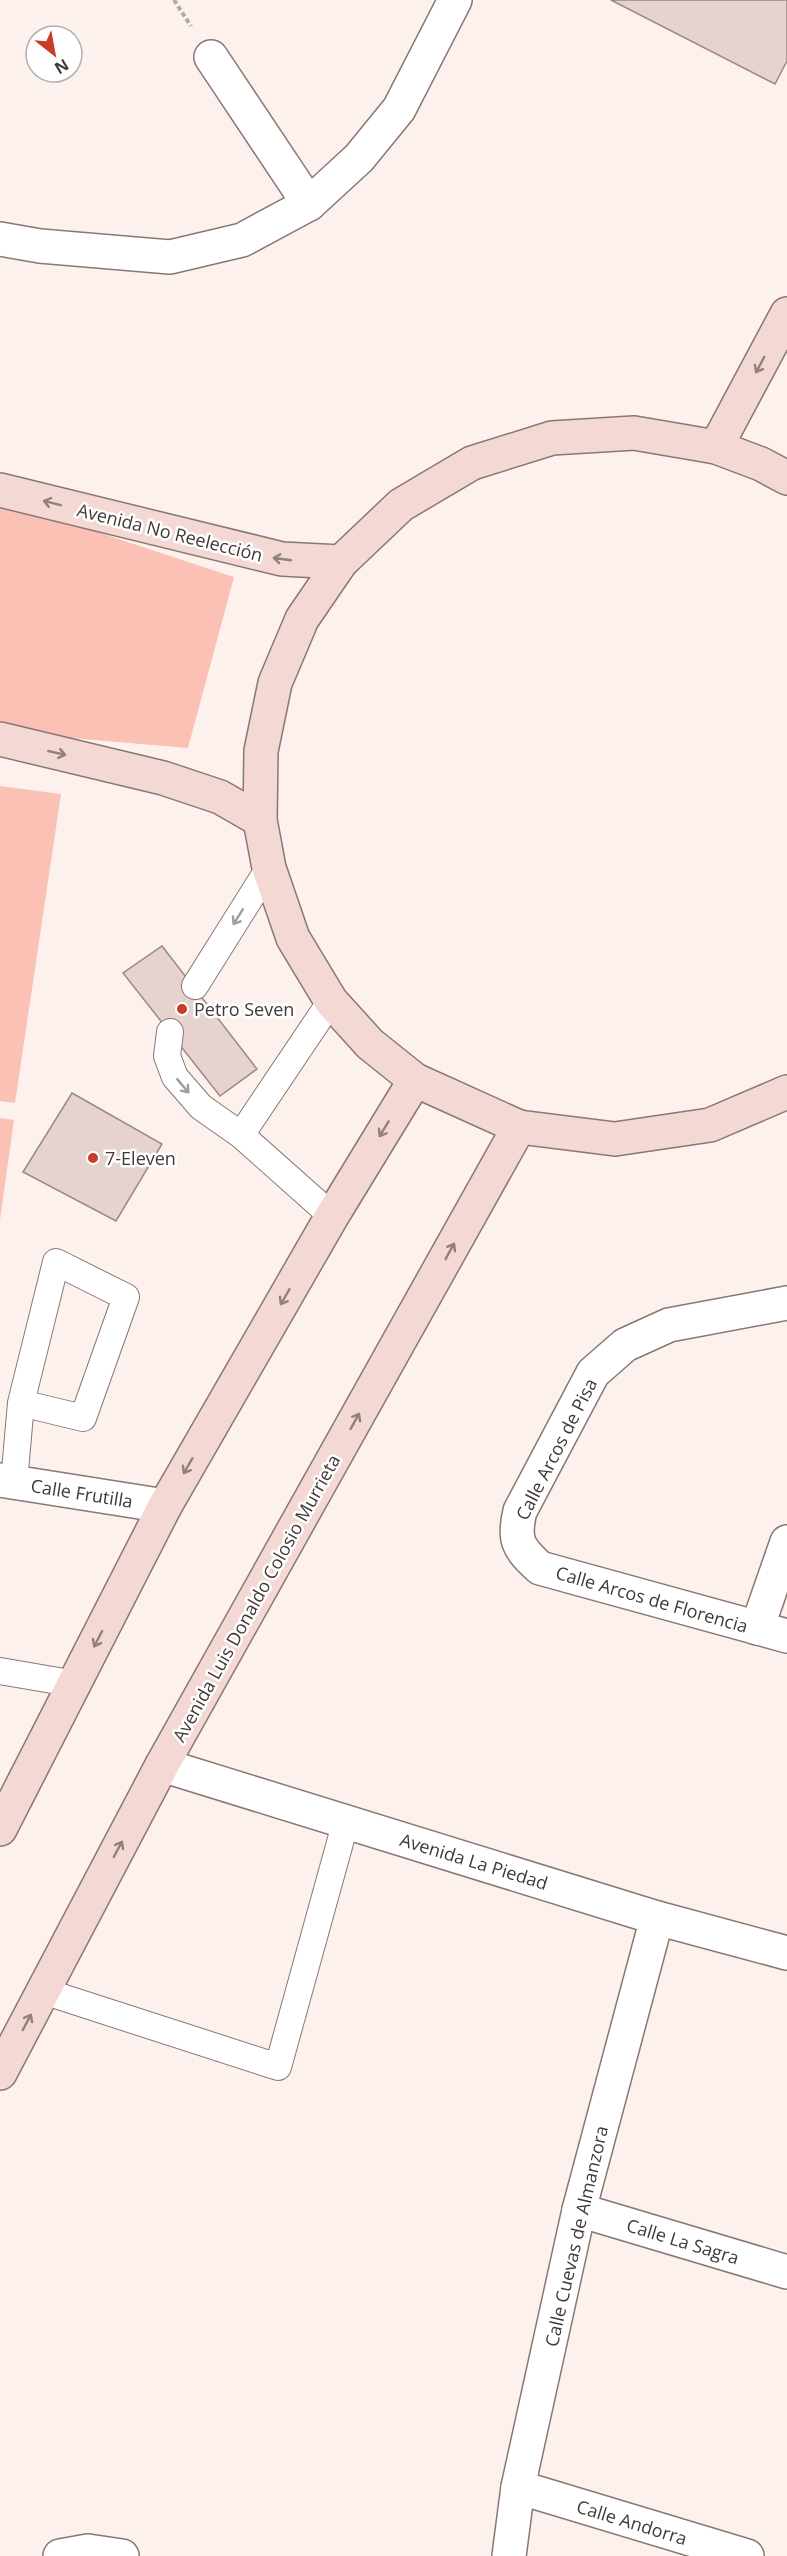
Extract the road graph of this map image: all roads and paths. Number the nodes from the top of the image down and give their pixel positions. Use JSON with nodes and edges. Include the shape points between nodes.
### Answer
{"nodes":[{"id":1,"x":455,"y":0,"type":"edge"},
{"id":2,"x":211,"y":57,"type":"dead end"},
{"id":3,"x":309,"y":204,"type":"junction"},
{"id":4,"x":0,"y":239,"type":"edge"},
{"id":5,"x":787,"y":314,"type":"edge"},
{"id":6,"x":716,"y":447,"type":"junction"},
{"id":7,"x":787,"y":478,"type":"edge"},
{"id":8,"x":0,"y":490,"type":"edge"},
{"id":9,"x":341,"y":562,"type":"junction"},
{"id":10,"x":0,"y":739,"type":"edge"},
{"id":11,"x":261,"y":820,"type":"junction"},
{"id":12,"x":269,"y":868,"type":"junction"},
{"id":13,"x":195,"y":986,"type":"dead end"},
{"id":14,"x":331,"y":1001,"type":"junction"},
{"id":15,"x":170,"y":1032,"type":"dead end"},
{"id":16,"x":415,"y":1080,"type":"junction"},
{"id":17,"x":787,"y":1092,"type":"edge"},
{"id":18,"x":519,"y":1127,"type":"junction"},
{"id":19,"x":241,"y":1136,"type":"junction"},
{"id":20,"x":332,"y":1216,"type":"junction"},
{"id":21,"x":787,"y":1303,"type":"edge"},
{"id":22,"x":21,"y":1403,"type":"junction"},
{"id":23,"x":7,"y":1481,"type":"edge"},
{"id":24,"x":165,"y":1506,"type":"junction"},
{"id":25,"x":787,"y":1542,"type":"edge"},
{"id":26,"x":523,"y":1553,"type":"joint"},
{"id":27,"x":772,"y":1632,"type":"edge"},
{"id":28,"x":0,"y":1671,"type":"edge"},
{"id":29,"x":75,"y":1684,"type":"junction"},
{"id":30,"x":162,"y":1766,"type":"junction"},
{"id":31,"x":346,"y":1821,"type":"junction"},
{"id":32,"x":0,"y":1829,"type":"edge"},
{"id":33,"x":657,"y":1918,"type":"junction"},
{"id":34,"x":787,"y":1953,"type":"edge"},
{"id":35,"x":43,"y":1991,"type":"junction"},
{"id":36,"x":0,"y":2073,"type":"edge"},
{"id":37,"x":579,"y":2210,"type":"junction"},
{"id":38,"x":787,"y":2272,"type":"edge"},
{"id":39,"x":518,"y":2487,"type":"junction"},
{"id":40,"x":60,"y":2556,"type":"edge"},
{"id":41,"x":122,"y":2556,"type":"edge"},
{"id":42,"x":509,"y":2556,"type":"edge"},
{"id":43,"x":747,"y":2556,"type":"edge"}],
"edges":[{"from":1,"to":3,"type":"street","via":[[399,109],[359,158]]},
{"from":2,"to":3,"type":"street"},
{"from":3,"to":4,"type":"street","via":[[242,240],[170,257]]},
{"from":5,"to":6,"type":"main road","one_way":true},
{"from":6,"to":7,"type":"main road"},
{"from":6,"to":9,"type":"main road","via":[[634,433],[552,438],[472,463],[401,505]]},
{"from":9,"to":8,"type":"main road","name":"Avenida No Reelección","one_way":true,"via":[[282,560]]},
{"from":9,"to":11,"type":"main road","via":[[302,619],[275,683],[261,751]]},
{"from":10,"to":11,"type":"main road","one_way":true,"via":[[163,778],[220,797]]},
{"from":11,"to":12,"type":"main road"},
{"from":12,"to":13,"type":"lane","one_way":true},
{"from":12,"to":14,"type":"main road","via":[[292,938]]},
{"from":14,"to":16,"type":"main road","via":[[370,1044]]},
{"from":14,"to":19,"type":"lane"},
{"from":15,"to":19,"type":"lane","one_way":true,"via":[[167,1056],[175,1077],[201,1107]]},
{"from":16,"to":18,"type":"main road"},
{"from":16,"to":20,"type":"main road","one_way":true},
{"from":17,"to":18,"type":"main road","via":[[710,1125],[615,1139]]},
{"from":30,"to":18,"type":"main road","name":"Avenida Luis Donaldo Colosio Murrieta","one_way":true},
{"from":19,"to":20,"type":"lane"},
{"from":20,"to":24,"type":"main road","one_way":true},
{"from":21,"to":26,"type":"street","name":"Calle Arcos de Pisa","via":[[669,1325],[625,1345],[593,1373],[519,1511],[515,1532]]},
{"from":22,"to":22,"type":"lane","via":[[56,1262],[126,1297],[83,1418]]},
{"from":22,"to":23,"type":"lane"},
{"from":23,"to":24,"type":"street","name":"Calle Frutilla"},
{"from":24,"to":29,"type":"main road","one_way":true},
{"from":25,"to":27,"type":"street"},
{"from":26,"to":27,"type":"street","name":"Calle Arcos de Florencia","via":[[540,1568]]},
{"from":28,"to":29,"type":"lane"},
{"from":29,"to":32,"type":"main road"},
{"from":30,"to":31,"type":"street","name":"Avenida La Piedad"},
{"from":35,"to":30,"type":"main road","name":"Avenida Luis Donaldo Colosio Murrieta","one_way":true},
{"from":31,"to":33,"type":"street","name":"Avenida La Piedad"},
{"from":31,"to":35,"type":"lane","via":[[278,2067]]},
{"from":33,"to":34,"type":"street","name":"Avenida La Piedad"},
{"from":33,"to":37,"type":"street","name":"Calle Cuevas de Almanzora"},
{"from":36,"to":35,"type":"main road","name":"Avenida Luis Donaldo Colosio Murrieta","one_way":true},
{"from":37,"to":38,"type":"street","name":"Calle La Sagra"},
{"from":37,"to":39,"type":"street","name":"Calle Cuevas de Almanzora"},
{"from":39,"to":42,"type":"street","name":"Calle Cuevas de Almanzora"},
{"from":39,"to":43,"type":"street","name":"Calle Andorra"},
{"from":40,"to":41,"type":"street","via":[[88,2551]]}]}
